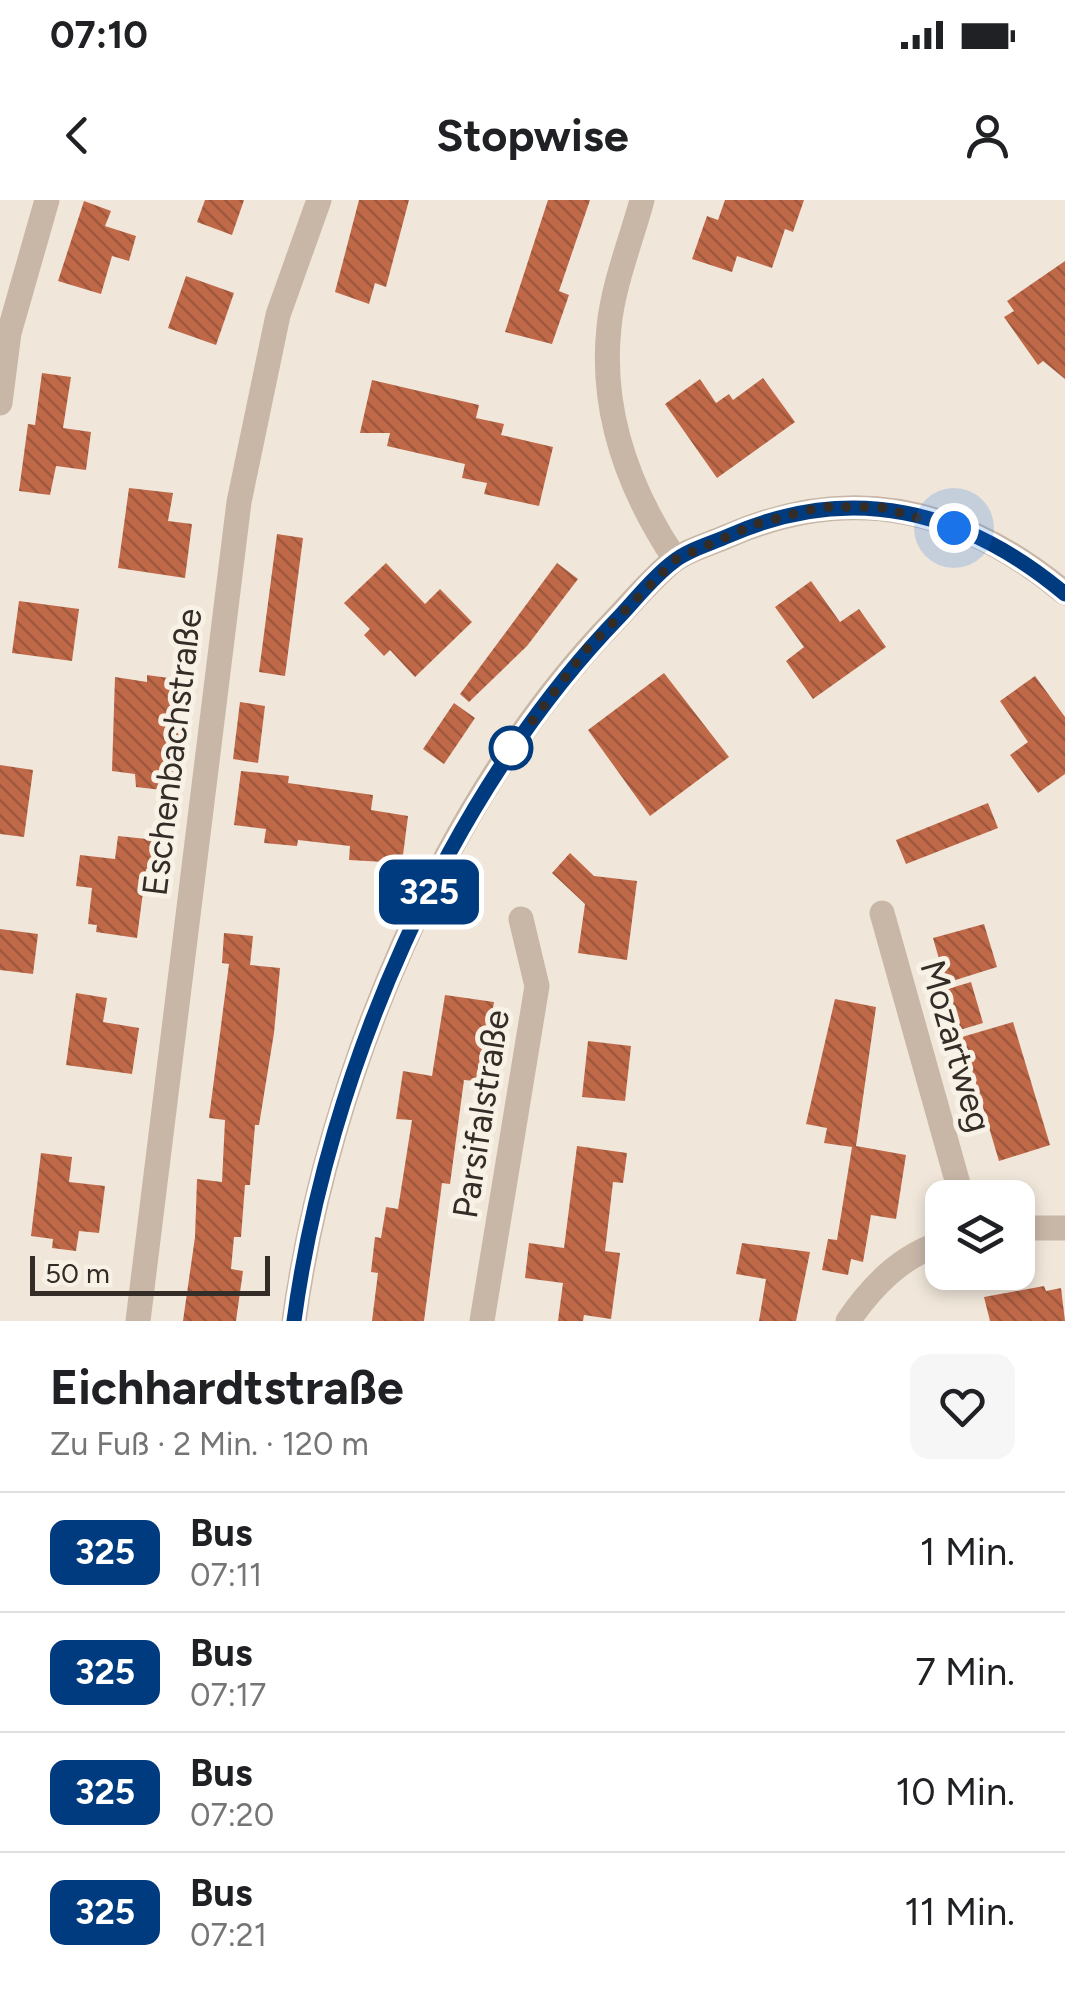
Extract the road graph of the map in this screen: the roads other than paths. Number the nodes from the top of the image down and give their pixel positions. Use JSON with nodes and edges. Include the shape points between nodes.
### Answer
{"nodes":[{"id":1,"x":47,"y":200,"type":"edge"},
{"id":2,"x":319,"y":200,"type":"edge"},
{"id":3,"x":642,"y":200,"type":"edge"},
{"id":4,"x":0,"y":404,"type":"edge"},
{"id":5,"x":676,"y":559,"type":"junction"},
{"id":6,"x":1065,"y":594,"type":"edge"},
{"id":7,"x":882,"y":914,"type":"dead end"},
{"id":8,"x":521,"y":919,"type":"dead end"},
{"id":9,"x":957,"y":1180,"type":"edge"},
{"id":10,"x":1035,"y":1228,"type":"edge"},
{"id":11,"x":1065,"y":1228,"type":"edge"},
{"id":12,"x":925,"y":1248,"type":"edge"},
{"id":13,"x":138,"y":1321,"type":"edge"},
{"id":14,"x":294,"y":1321,"type":"edge"},
{"id":15,"x":482,"y":1321,"type":"edge"},
{"id":16,"x":848,"y":1321,"type":"edge"}],
"edges":[{"from":1,"to":4,"type":"street","via":[[9,333]]},
{"from":2,"to":13,"type":"street","name":"Eschenbachstraße","via":[[278,315],[239,502]]},
{"from":3,"to":5,"type":"street","via":[[609,326],[610,406],[648,518]]},
{"from":5,"to":6,"type":"street","via":[[756,524],[821,507],[880,507],[988,541]]},
{"from":5,"to":14,"type":"street","via":[[534,713],[430,888],[356,1068],[322,1178]]},
{"from":7,"to":9,"type":"street","name":"Mozartweg"},
{"from":8,"to":15,"type":"street","name":"Parsifalstraße","via":[[537,986]]},
{"from":10,"to":11,"type":"street"},
{"from":12,"to":16,"type":"street","via":[[872,1286]]}]}
